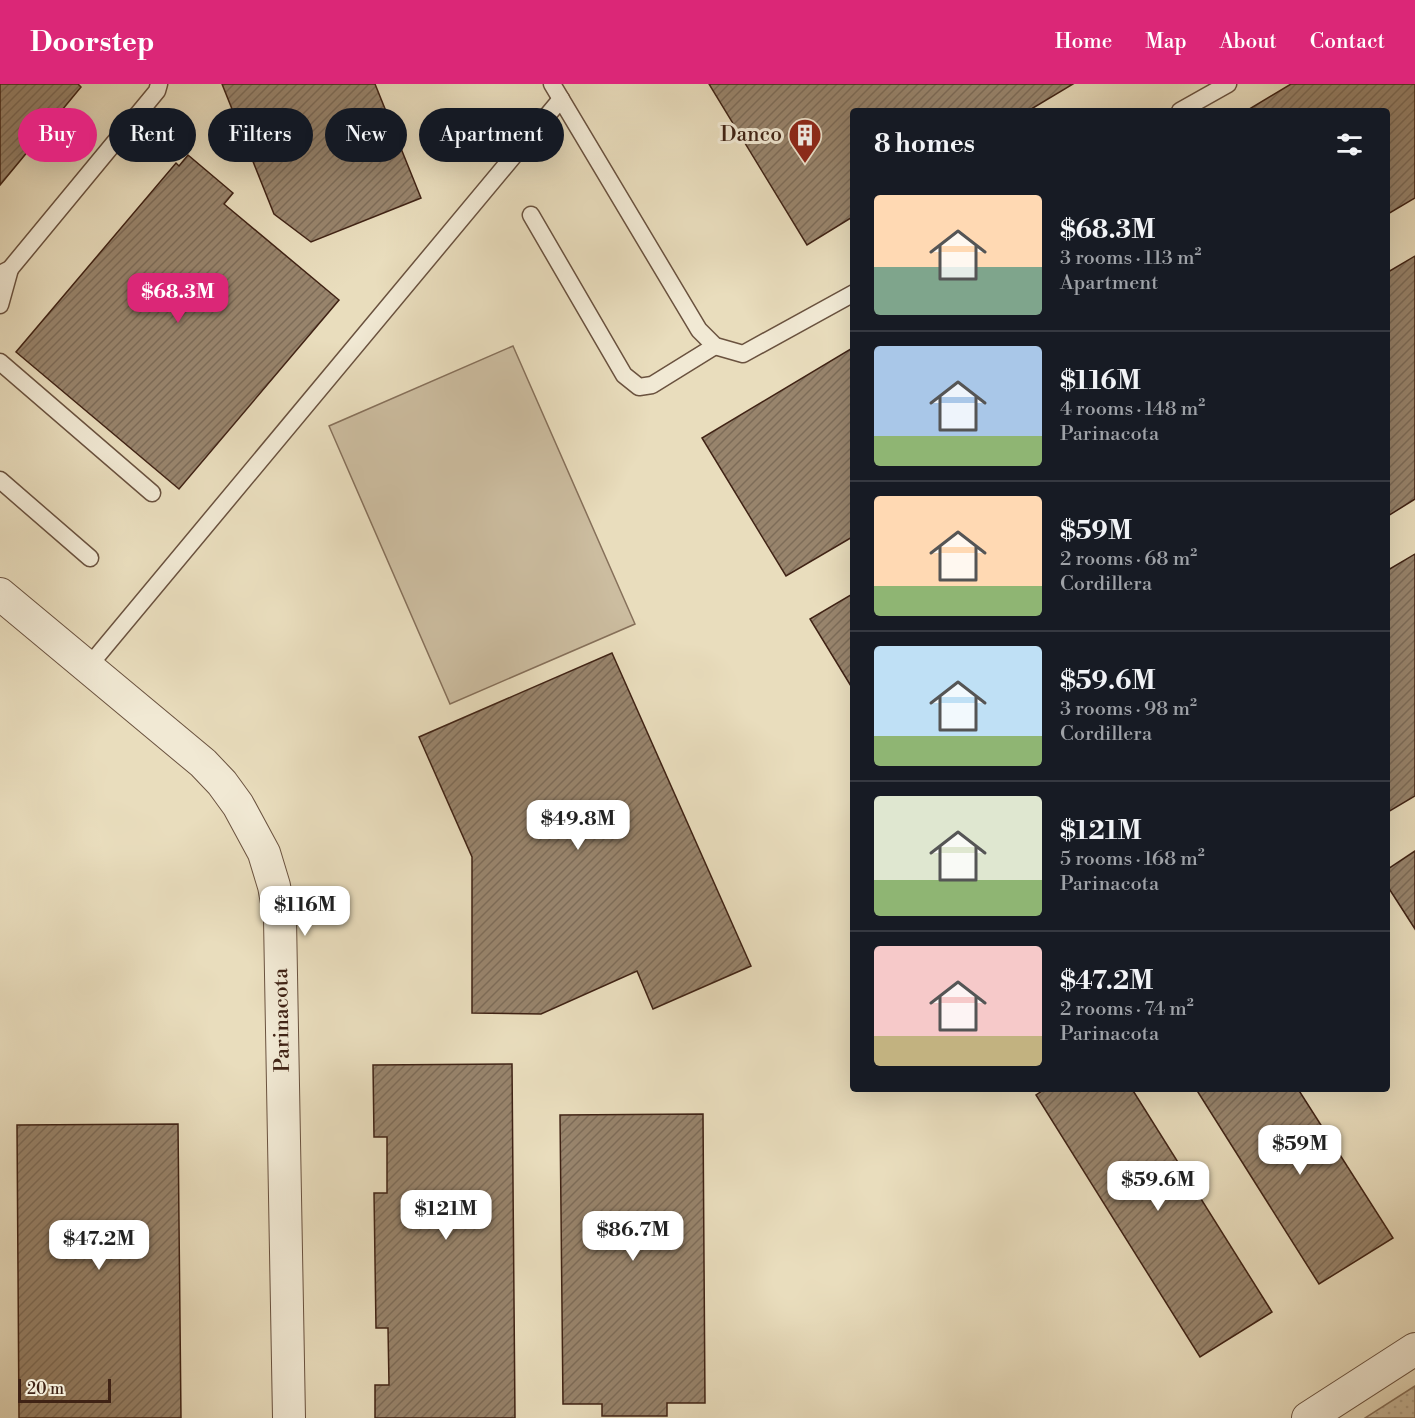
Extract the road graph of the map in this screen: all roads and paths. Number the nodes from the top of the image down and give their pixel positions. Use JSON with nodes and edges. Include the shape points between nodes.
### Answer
{"nodes":[{"id":1,"x":159,"y":84,"type":"edge"},
{"id":2,"x":552,"y":84,"type":"edge"},
{"id":3,"x":1228,"y":84,"type":"edge"},
{"id":4,"x":561,"y":99,"type":"junction"},
{"id":5,"x":1185,"y":108,"type":"edge"},
{"id":6,"x":531,"y":215,"type":"dead end"},
{"id":7,"x":5,"y":271,"type":"edge"},
{"id":8,"x":850,"y":295,"type":"edge"},
{"id":9,"x":0,"y":305,"type":"edge"},
{"id":10,"x":715,"y":346,"type":"junction"},
{"id":11,"x":0,"y":362,"type":"edge"},
{"id":12,"x":0,"y":480,"type":"edge"},
{"id":13,"x":152,"y":493,"type":"dead end"},
{"id":14,"x":90,"y":558,"type":"dead end"},
{"id":15,"x":0,"y":594,"type":"edge"},
{"id":16,"x":88,"y":667,"type":"junction"},
{"id":17,"x":1415,"y":1349,"type":"edge"},
{"id":18,"x":289,"y":1418,"type":"edge"},
{"id":19,"x":1308,"y":1418,"type":"edge"}],
"edges":[{"from":1,"to":7,"type":"lane"},
{"from":2,"to":4,"type":"lane"},
{"from":3,"to":5,"type":"lane"},
{"from":4,"to":10,"type":"lane","via":[[699,330]]},
{"from":4,"to":16,"type":"lane"},
{"from":6,"to":10,"type":"lane","via":[[624,375],[639,387],[652,385]]},
{"from":7,"to":9,"type":"lane"},
{"from":8,"to":10,"type":"lane","via":[[743,354]]},
{"from":11,"to":13,"type":"lane"},
{"from":12,"to":14,"type":"lane"},
{"from":15,"to":16,"type":"street","name":"Parinacota"},
{"from":16,"to":18,"type":"street","name":"Parinacota","via":[[222,783],[252,828],[274,886],[281,953]]},
{"from":17,"to":19,"type":"street"}]}
